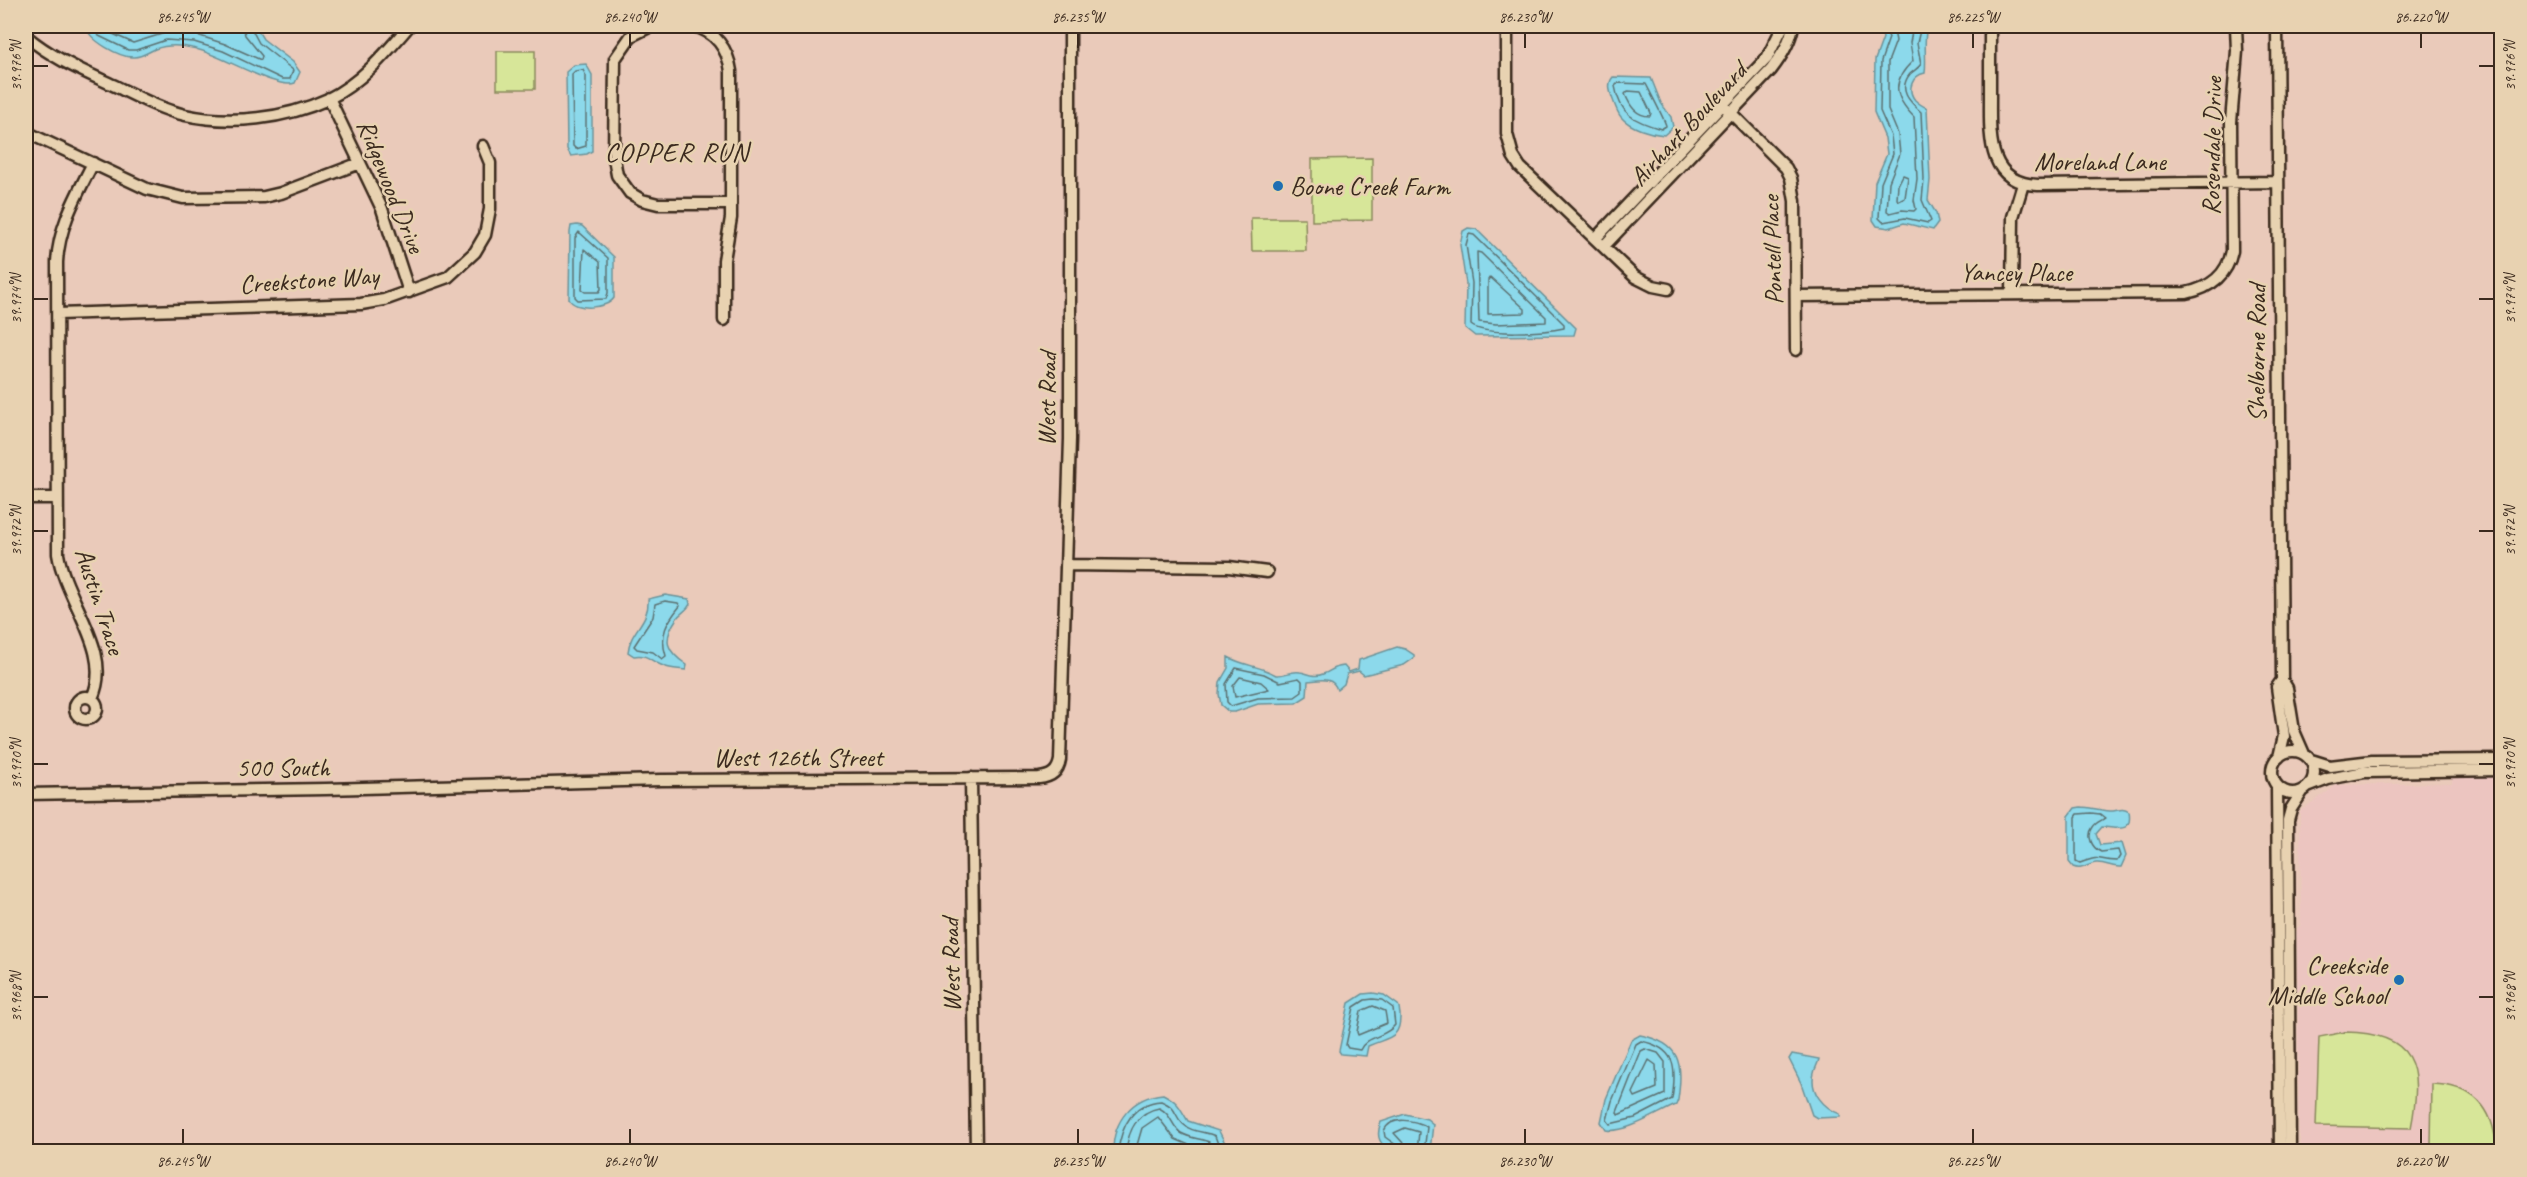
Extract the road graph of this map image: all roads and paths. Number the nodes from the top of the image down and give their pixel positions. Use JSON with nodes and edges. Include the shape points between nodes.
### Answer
{"nodes":[{"id":1,"x":409,"y":26,"type":"edge"},
{"id":2,"x":651,"y":26,"type":"edge"},
{"id":3,"x":693,"y":26,"type":"edge"},
{"id":4,"x":1070,"y":26,"type":"edge"},
{"id":5,"x":1507,"y":26,"type":"edge"},
{"id":6,"x":1783,"y":26,"type":"edge"},
{"id":7,"x":1793,"y":26,"type":"edge"},
{"id":8,"x":1990,"y":26,"type":"edge"},
{"id":9,"x":2236,"y":26,"type":"edge"},
{"id":10,"x":2277,"y":26,"type":"edge"},
{"id":11,"x":26,"y":36,"type":"edge"},
{"id":12,"x":329,"y":98,"type":"junction"},
{"id":13,"x":1727,"y":109,"type":"junction"},
{"id":14,"x":26,"y":132,"type":"edge"},
{"id":15,"x":483,"y":146,"type":"dead end"},
{"id":16,"x":360,"y":163,"type":"junction"},
{"id":17,"x":93,"y":164,"type":"junction"},
{"id":18,"x":2230,"y":182,"type":"junction"},
{"id":19,"x":2278,"y":182,"type":"junction"},
{"id":20,"x":2023,"y":184,"type":"junction"},
{"id":21,"x":731,"y":204,"type":"junction"},
{"id":22,"x":1600,"y":242,"type":"junction"},
{"id":23,"x":2227,"y":267,"type":"joint"},
{"id":24,"x":1668,"y":289,"type":"dead end"},
{"id":25,"x":409,"y":292,"type":"junction"},
{"id":26,"x":2012,"y":294,"type":"junction"},
{"id":27,"x":1796,"y":296,"type":"junction"},
{"id":28,"x":58,"y":314,"type":"junction"},
{"id":29,"x":724,"y":320,"type":"dead end"},
{"id":30,"x":1796,"y":350,"type":"dead end"},
{"id":31,"x":26,"y":498,"type":"edge"},
{"id":32,"x":57,"y":498,"type":"junction"},
{"id":33,"x":1066,"y":565,"type":"junction"},
{"id":34,"x":1267,"y":572,"type":"dead end"},
{"id":35,"x":2282,"y":680,"type":"junction"},
{"id":36,"x":92,"y":698,"type":"dead end"},
{"id":37,"x":2279,"y":757,"type":"junction"},
{"id":38,"x":2308,"y":757,"type":"junction"},
{"id":39,"x":2502,"y":760,"type":"edge"},
{"id":40,"x":2502,"y":770,"type":"edge"},
{"id":41,"x":1055,"y":772,"type":"joint"},
{"id":42,"x":971,"y":778,"type":"junction"},
{"id":43,"x":540,"y":784,"type":"joint"},
{"id":44,"x":2277,"y":786,"type":"junction"},
{"id":45,"x":2306,"y":789,"type":"junction"},
{"id":46,"x":26,"y":794,"type":"edge"},
{"id":47,"x":976,"y":1152,"type":"edge"},
{"id":48,"x":2280,"y":1152,"type":"edge"},
{"id":49,"x":2290,"y":1152,"type":"edge"}],
"edges":[{"from":1,"to":12,"type":"street","via":[[368,70]]},
{"from":2,"to":21,"type":"street","via":[[631,36],[615,59],[617,175],[630,192],[649,202]]},
{"from":3,"to":21,"type":"street","via":[[707,30],[719,41],[730,64]]},
{"from":4,"to":33,"type":"street","name":"West Road","via":[[1071,317]]},
{"from":5,"to":22,"type":"street","via":[[1507,134],[1513,156]]},
{"from":6,"to":13,"type":"street","name":"Airhart Boulevard","via":[[1767,58]]},
{"from":7,"to":13,"type":"street","name":"Airhart Boulevard","via":[[1781,57]]},
{"from":8,"to":20,"type":"street","name":"Moreland Lane","via":[[1993,154],[2004,171]]},
{"from":9,"to":18,"type":"street","name":"Rosendale Drive"},
{"from":10,"to":19,"type":"street","name":"Shelborne Road"},
{"from":11,"to":12,"type":"street","via":[[66,63],[184,114],[212,119],[271,116]]},
{"from":12,"to":16,"type":"street","name":"Ridgewood Drive"},
{"from":13,"to":22,"type":"street","name":"Airhart Boulevard"},
{"from":13,"to":27,"type":"street","name":"Pontell Place","via":[[1786,168],[1791,178],[1795,201]]},
{"from":14,"to":17,"type":"street"},
{"from":15,"to":25,"type":"street","name":"Creekstone Way","via":[[490,163],[490,209],[485,236],[475,252],[448,277]]},
{"from":16,"to":17,"type":"street","via":[[281,193],[230,199],[171,196]]},
{"from":16,"to":25,"type":"street","name":"Ridgewood Drive","via":[[382,209]]},
{"from":17,"to":28,"type":"street","name":"Austin Trace","via":[[60,234]]},
{"from":18,"to":19,"type":"street","name":"Moreland Lane"},
{"from":18,"to":20,"type":"street","name":"Moreland Lane"},
{"from":18,"to":23,"type":"street","name":"Rosendale Drive","via":[[2232,251]]},
{"from":19,"to":35,"type":"street","name":"Shelborne Road"},
{"from":20,"to":26,"type":"street","via":[[2013,217]]},
{"from":21,"to":29,"type":"street","via":[[724,260]]},
{"from":22,"to":24,"type":"street","via":[[1635,277]]},
{"from":23,"to":26,"type":"street","name":"Yancey Place","via":[[2212,284],[2186,293]]},
{"from":25,"to":28,"type":"street","name":"Creekstone Way","via":[[360,304]]},
{"from":26,"to":27,"type":"street","name":"Yancey Place"},
{"from":27,"to":30,"type":"street","name":"Pontell Place"},
{"from":28,"to":32,"type":"street","name":"Austin Trace"},
{"from":31,"to":32,"type":"street"},
{"from":32,"to":36,"type":"street","name":"Austin Trace","via":[[62,575],[97,654],[99,679]]},
{"from":33,"to":34,"type":"street","via":[[1229,567]]},
{"from":33,"to":41,"type":"street","name":"West Road","via":[[1060,760]]},
{"from":35,"to":37,"type":"street","name":"Shelborne Road","via":[[2277,687],[2284,735]]},
{"from":35,"to":38,"type":"street","name":"Shelborne Road","via":[[2287,688],[2294,731]]},
{"from":37,"to":38,"type":"street","via":[[2288,752]]},
{"from":37,"to":44,"type":"street","via":[[2272,774]]},
{"from":38,"to":39,"type":"street","via":[[2330,766],[2372,761]]},
{"from":38,"to":45,"type":"street","via":[[2315,772]]},
{"from":40,"to":45,"type":"street","via":[[2365,772],[2328,779]]},
{"from":41,"to":42,"type":"street","name":"West 126th Street","via":[[1039,778]]},
{"from":42,"to":43,"type":"street","name":"West 126th Street"},
{"from":42,"to":47,"type":"street","name":"West Road"},
{"from":43,"to":46,"type":"street","name":"500 South"},
{"from":44,"to":45,"type":"street","via":[[2290,794]]},
{"from":44,"to":48,"type":"street"},
{"from":45,"to":49,"type":"street","via":[[2290,809],[2288,820]]}]}
